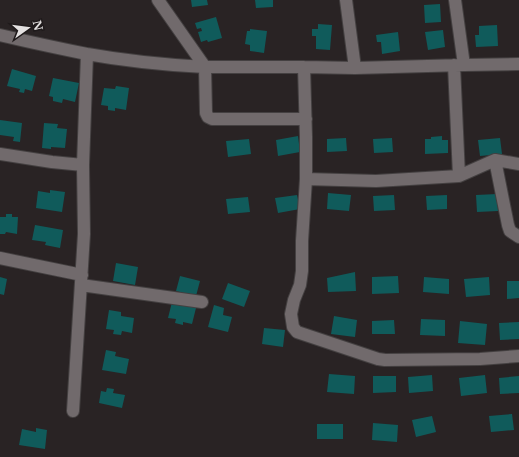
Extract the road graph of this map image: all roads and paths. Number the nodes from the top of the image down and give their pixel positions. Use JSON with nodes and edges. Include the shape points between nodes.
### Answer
{"nodes":[{"id":1,"x":158,"y":0,"type":"edge"},
{"id":2,"x":346,"y":0,"type":"edge"},
{"id":3,"x":455,"y":0,"type":"edge"},
{"id":4,"x":0,"y":35,"type":"edge"},
{"id":5,"x":88,"y":54,"type":"junction"},
{"id":6,"x":519,"y":64,"type":"edge"},
{"id":7,"x":459,"y":65,"type":"junction"},
{"id":8,"x":205,"y":66,"type":"junction"},
{"id":9,"x":304,"y":67,"type":"junction"},
{"id":10,"x":355,"y":68,"type":"junction"},
{"id":11,"x":306,"y":119,"type":"junction"},
{"id":12,"x":0,"y":154,"type":"edge"},
{"id":13,"x":495,"y":160,"type":"junction"},
{"id":14,"x":519,"y":164,"type":"edge"},
{"id":15,"x":83,"y":165,"type":"junction"},
{"id":16,"x":459,"y":176,"type":"junction"},
{"id":17,"x":306,"y":179,"type":"junction"},
{"id":18,"x":519,"y":237,"type":"edge"},
{"id":19,"x":0,"y":258,"type":"edge"},
{"id":20,"x":82,"y":280,"type":"junction"},
{"id":21,"x":202,"y":302,"type":"dead end"},
{"id":22,"x":519,"y":356,"type":"edge"},
{"id":23,"x":73,"y":411,"type":"dead end"}],
"edges":[{"from":1,"to":8,"type":"street"},
{"from":2,"to":10,"type":"street"},
{"from":3,"to":7,"type":"street"},
{"from":4,"to":5,"type":"street"},
{"from":5,"to":8,"type":"street","via":[[152,63]]},
{"from":5,"to":15,"type":"street"},
{"from":6,"to":7,"type":"street"},
{"from":7,"to":10,"type":"street"},
{"from":7,"to":16,"type":"street"},
{"from":8,"to":9,"type":"street"},
{"from":8,"to":11,"type":"street","via":[[208,117]]},
{"from":9,"to":10,"type":"street"},
{"from":9,"to":11,"type":"street"},
{"from":11,"to":17,"type":"street"},
{"from":12,"to":15,"type":"street"},
{"from":13,"to":14,"type":"street"},
{"from":13,"to":16,"type":"street"},
{"from":13,"to":18,"type":"street","via":[[508,225],[510,231]]},
{"from":15,"to":20,"type":"street"},
{"from":16,"to":17,"type":"street","via":[[376,181]]},
{"from":17,"to":22,"type":"street","via":[[302,271],[291,314],[296,332],[385,360]]},
{"from":19,"to":20,"type":"street"},
{"from":20,"to":21,"type":"street"},
{"from":20,"to":23,"type":"street"}]}
